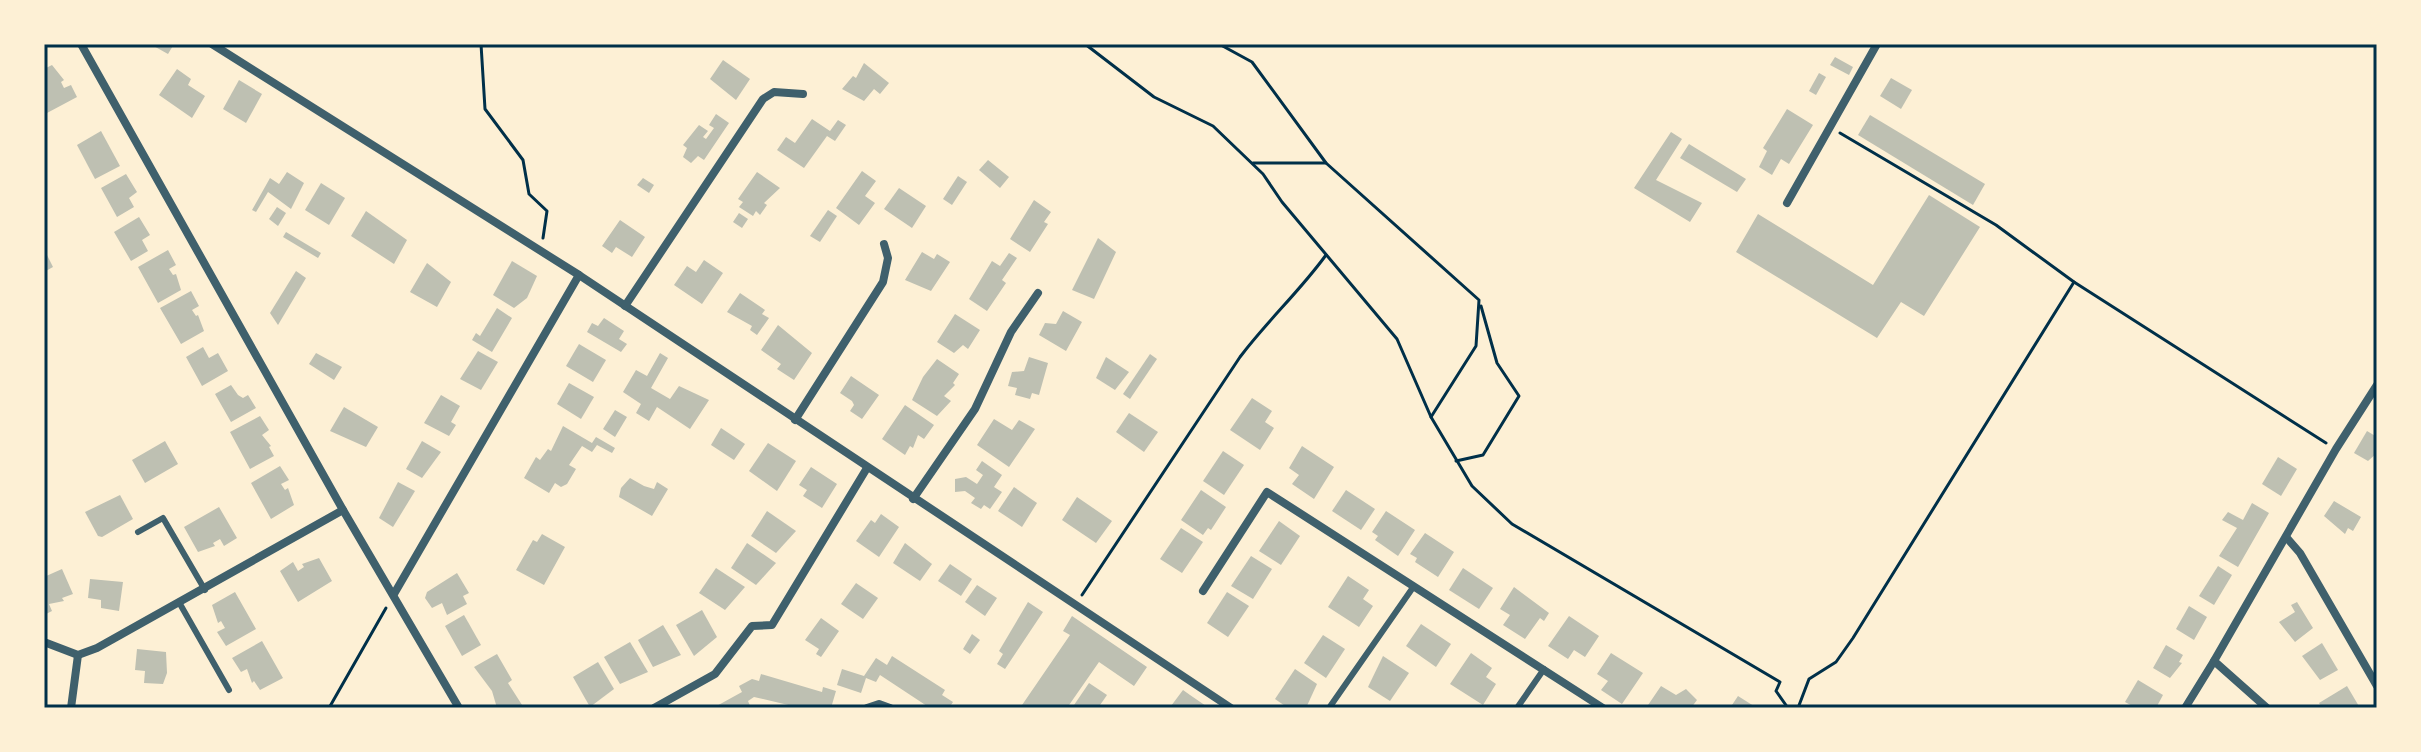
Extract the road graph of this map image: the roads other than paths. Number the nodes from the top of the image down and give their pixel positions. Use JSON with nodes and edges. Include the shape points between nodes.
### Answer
{"nodes":[{"id":1,"x":81,"y":44,"type":"edge"},
{"id":2,"x":212,"y":44,"type":"edge"},
{"id":3,"x":1877,"y":44,"type":"edge"},
{"id":4,"x":803,"y":94,"type":"dead end"},
{"id":5,"x":1787,"y":203,"type":"dead end"},
{"id":6,"x":884,"y":244,"type":"dead end"},
{"id":7,"x":579,"y":275,"type":"junction"},
{"id":8,"x":1038,"y":293,"type":"dead end"},
{"id":9,"x":625,"y":306,"type":"junction"},
{"id":10,"x":2377,"y":385,"type":"edge"},
{"id":11,"x":795,"y":420,"type":"junction"},
{"id":12,"x":867,"y":468,"type":"junction"},
{"id":13,"x":913,"y":499,"type":"junction"},
{"id":14,"x":343,"y":510,"type":"junction"},
{"id":15,"x":138,"y":532,"type":"dead end"},
{"id":16,"x":2287,"y":538,"type":"junction"},
{"id":17,"x":1414,"y":586,"type":"junction"},
{"id":18,"x":205,"y":590,"type":"junction"},
{"id":19,"x":1203,"y":591,"type":"dead end"},
{"id":20,"x":394,"y":594,"type":"junction"},
{"id":21,"x":180,"y":604,"type":"junction"},
{"id":22,"x":44,"y":642,"type":"edge"},
{"id":23,"x":78,"y":655,"type":"junction"},
{"id":24,"x":2214,"y":661,"type":"junction"},
{"id":25,"x":1544,"y":669,"type":"junction"},
{"id":26,"x":2377,"y":686,"type":"edge"},
{"id":27,"x":229,"y":690,"type":"dead end"},
{"id":28,"x":71,"y":708,"type":"edge"},
{"id":29,"x":459,"y":708,"type":"edge"},
{"id":30,"x":654,"y":708,"type":"edge"},
{"id":31,"x":867,"y":708,"type":"edge"},
{"id":32,"x":890,"y":708,"type":"edge"},
{"id":33,"x":1231,"y":708,"type":"edge"},
{"id":34,"x":1329,"y":708,"type":"edge"},
{"id":35,"x":1517,"y":708,"type":"edge"},
{"id":36,"x":1603,"y":708,"type":"edge"},
{"id":37,"x":2185,"y":708,"type":"edge"},
{"id":38,"x":2267,"y":708,"type":"edge"}],
"edges":[{"from":1,"to":14,"type":"street"},
{"from":2,"to":7,"type":"street"},
{"from":3,"to":5,"type":"street"},
{"from":4,"to":9,"type":"street","via":[[774,92],[763,99]]},
{"from":6,"to":11,"type":"street","via":[[888,258],[883,282]]},
{"from":7,"to":9,"type":"street"},
{"from":7,"to":20,"type":"street"},
{"from":8,"to":13,"type":"street","via":[[1011,332],[975,409]]},
{"from":9,"to":11,"type":"street"},
{"from":10,"to":16,"type":"street"},
{"from":11,"to":12,"type":"street"},
{"from":12,"to":13,"type":"street"},
{"from":12,"to":30,"type":"street","via":[[772,625],[752,626],[715,674]]},
{"from":13,"to":33,"type":"street"},
{"from":14,"to":18,"type":"street"},
{"from":14,"to":20,"type":"street"},
{"from":15,"to":18,"type":"lane","via":[[163,518]]},
{"from":16,"to":24,"type":"street"},
{"from":16,"to":26,"type":"street"},
{"from":17,"to":19,"type":"street","via":[[1267,492]]},
{"from":17,"to":25,"type":"street"},
{"from":17,"to":34,"type":"lane"},
{"from":18,"to":21,"type":"street"},
{"from":20,"to":29,"type":"street"},
{"from":21,"to":23,"type":"street","via":[[123,637]]},
{"from":21,"to":27,"type":"lane"},
{"from":22,"to":23,"type":"street"},
{"from":23,"to":28,"type":"street"},
{"from":24,"to":37,"type":"street"},
{"from":24,"to":38,"type":"street"},
{"from":25,"to":35,"type":"lane"},
{"from":25,"to":36,"type":"street"},
{"from":31,"to":32,"type":"street"}]}
